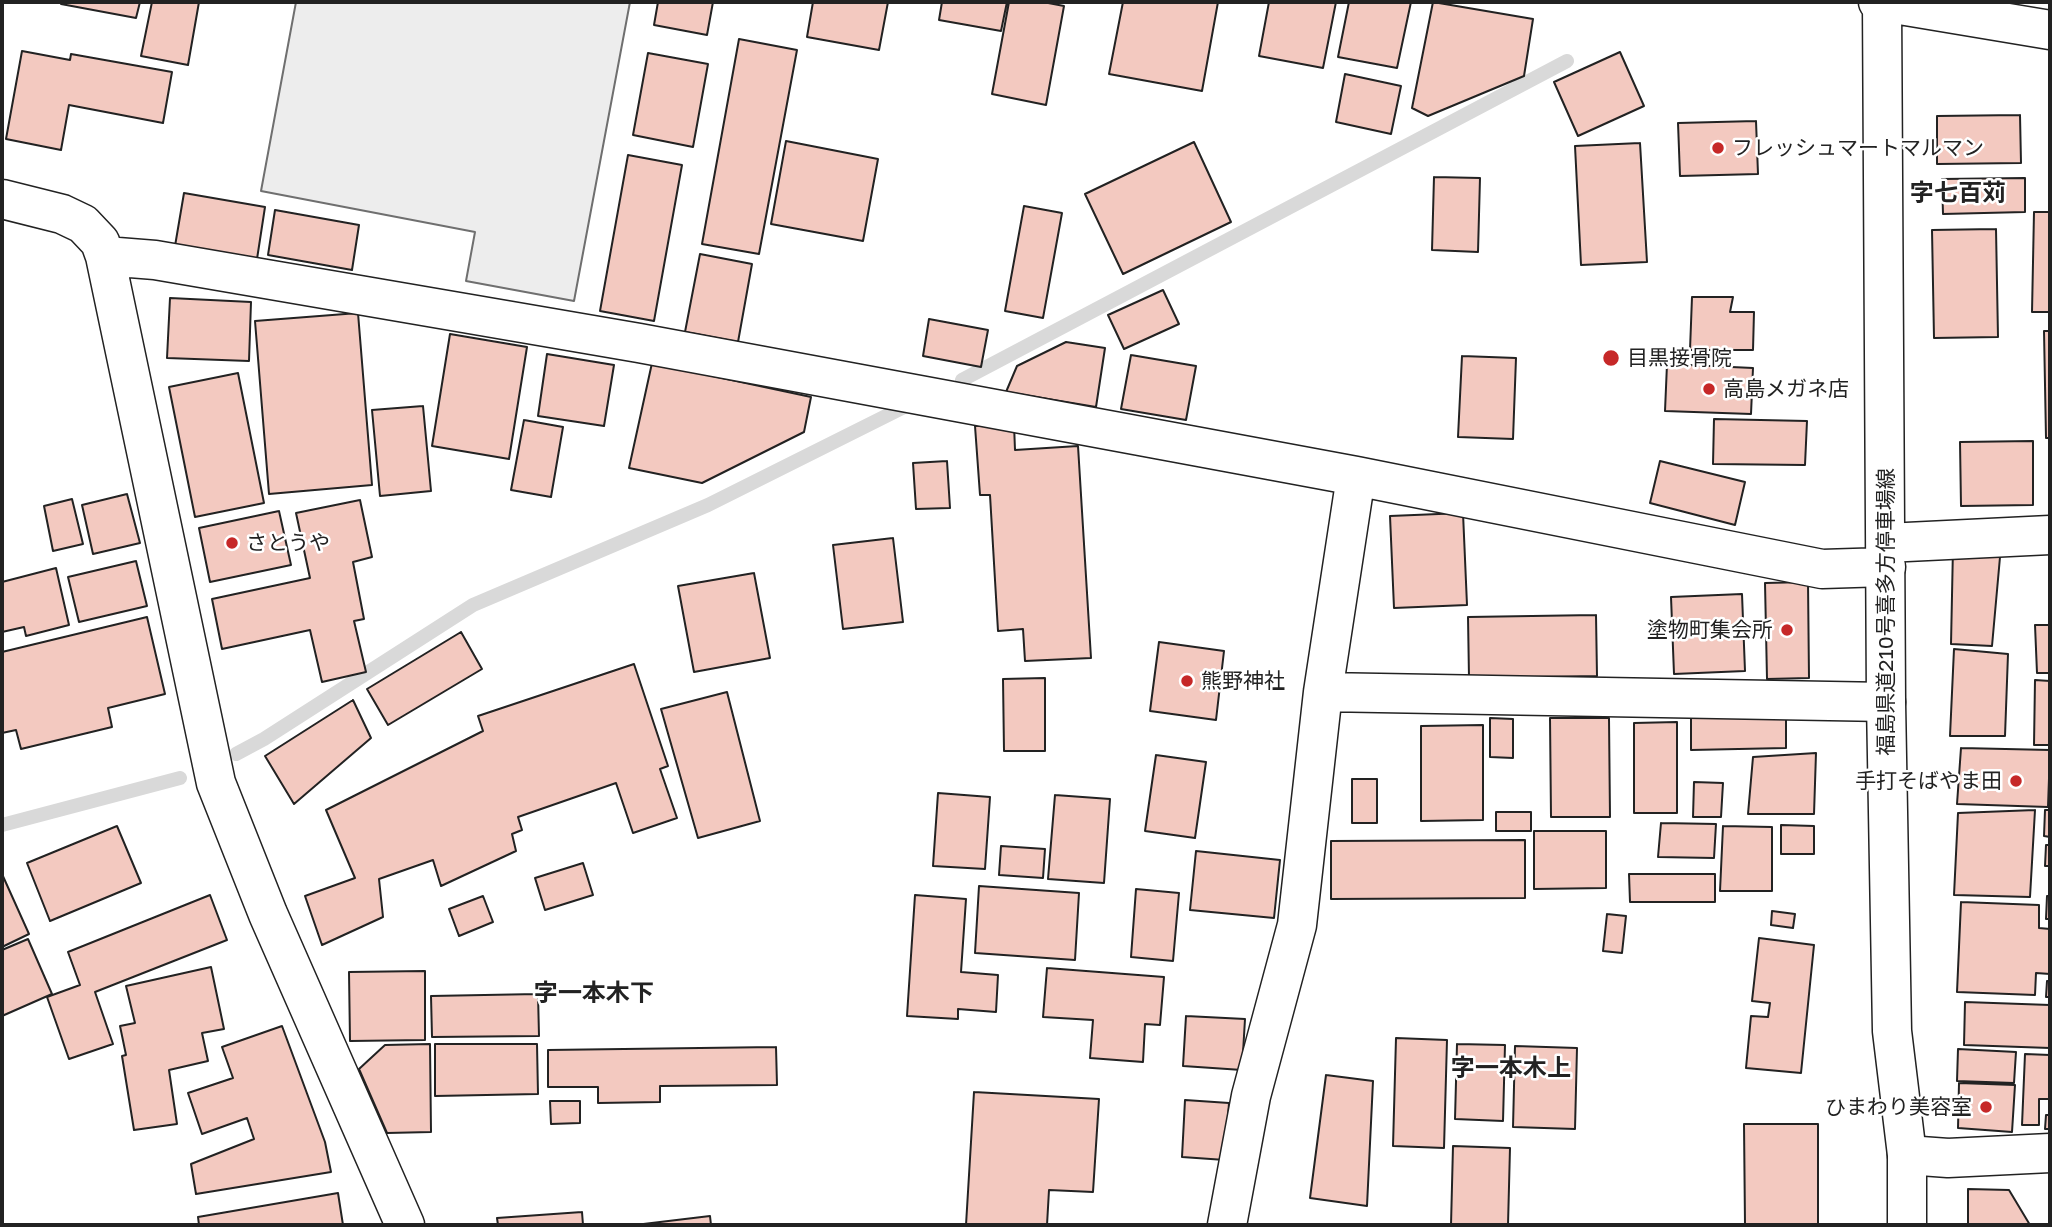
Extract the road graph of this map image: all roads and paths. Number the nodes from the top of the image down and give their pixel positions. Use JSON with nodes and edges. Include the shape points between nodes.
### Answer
{"nodes":[{"id":1,"x":1880,"y":2,"type":"edge"},
{"id":2,"x":2050,"y":30,"type":"edge"},
{"id":3,"x":2,"y":199,"type":"edge"},
{"id":4,"x":102,"y":249,"type":"junction"},
{"id":5,"x":1356,"y":476,"type":"junction"},
{"id":6,"x":2050,"y":535,"type":"edge"},
{"id":7,"x":1886,"y":555,"type":"junction"},
{"id":8,"x":1323,"y":692,"type":"junction"},
{"id":9,"x":1886,"y":702,"type":"junction"},
{"id":10,"x":2050,"y":1153,"type":"edge"},
{"id":11,"x":1906,"y":1155,"type":"junction"},
{"id":12,"x":405,"y":1225,"type":"edge"},
{"id":13,"x":1227,"y":1225,"type":"edge"},
{"id":14,"x":1907,"y":1225,"type":"edge"}],
"edges":[{"from":1,"to":2,"type":"street"},
{"from":1,"to":7,"type":"street","name":"福島県道210号喜多方停車場線"},
{"from":3,"to":4,"type":"street","via":[[83,224]]},
{"from":4,"to":5,"type":"street"},
{"from":4,"to":12,"type":"street","via":[[216,783],[268,914]]},
{"from":5,"to":7,"type":"street","via":[[1822,569]]},
{"from":5,"to":8,"type":"street"},
{"from":6,"to":7,"type":"street"},
{"from":7,"to":9,"type":"street","name":"福島県道210号喜多方停車場線"},
{"from":8,"to":9,"type":"street"},
{"from":8,"to":13,"type":"street","via":[[1297,925],[1251,1096]]},
{"from":9,"to":11,"type":"street","name":"福島県道210号喜多方停車場線","via":[[1892,1031]]},
{"from":10,"to":11,"type":"street","via":[[1948,1158]]},
{"from":11,"to":14,"type":"street","name":"福島県道210号喜多方停車場線"}]}
